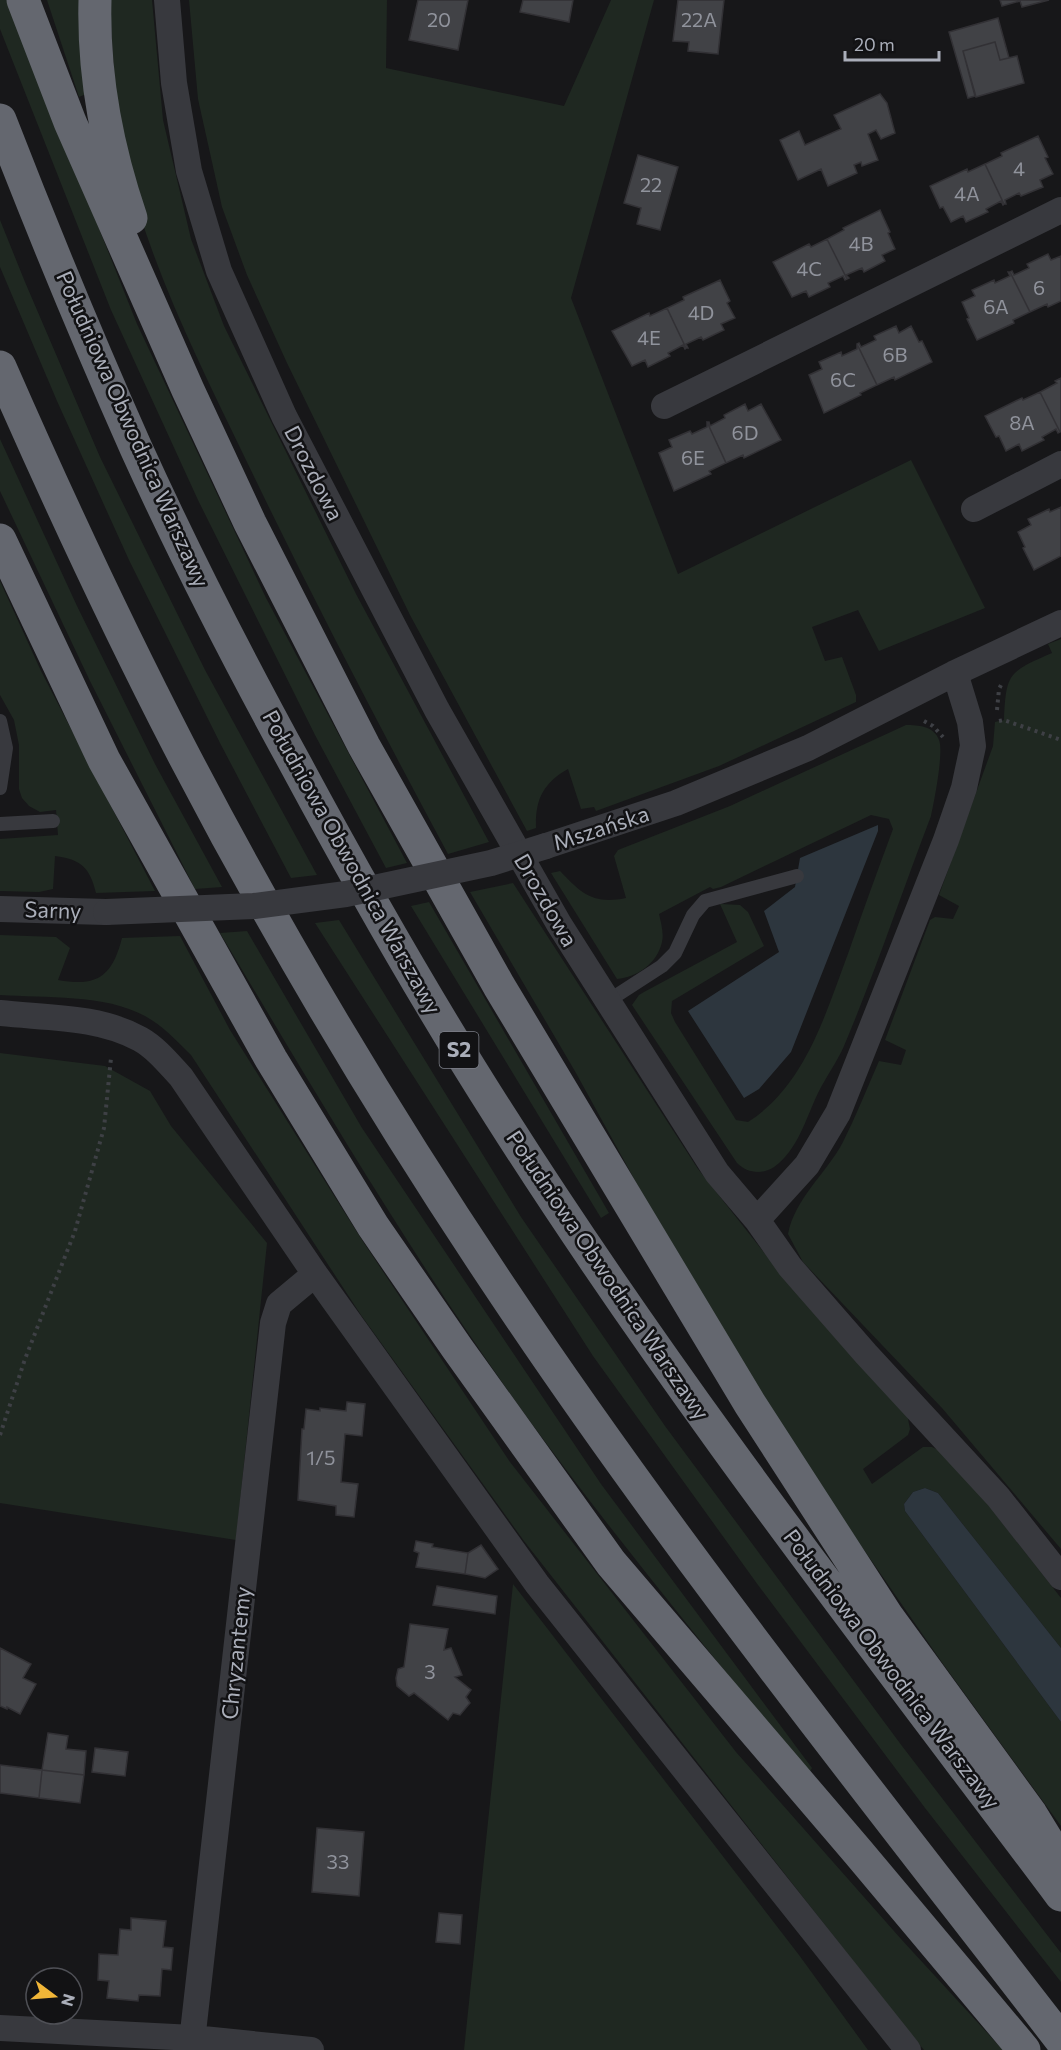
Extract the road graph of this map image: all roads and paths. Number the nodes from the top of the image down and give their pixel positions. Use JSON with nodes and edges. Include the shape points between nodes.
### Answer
{"nodes":[{"id":1,"x":23,"y":0,"type":"edge"},
{"id":2,"x":95,"y":0,"type":"edge"},
{"id":3,"x":167,"y":0,"type":"edge"},
{"id":4,"x":0,"y":120,"type":"edge"},
{"id":5,"x":1061,"y":210,"type":"edge"},
{"id":6,"x":0,"y":367,"type":"edge"},
{"id":7,"x":188,"y":390,"type":"junction"},
{"id":8,"x":664,"y":406,"type":"dead end"},
{"id":9,"x":1061,"y":464,"type":"edge"},
{"id":10,"x":974,"y":509,"type":"dead end"},
{"id":11,"x":0,"y":540,"type":"edge"},
{"id":12,"x":1061,"y":622,"type":"edge"},
{"id":13,"x":955,"y":673,"type":"junction"},
{"id":14,"x":919,"y":719,"type":"dead end"},
{"id":15,"x":0,"y":721,"type":"edge"},
{"id":16,"x":995,"y":722,"type":"dead end"},
{"id":17,"x":1061,"y":740,"type":"edge"},
{"id":18,"x":945,"y":744,"type":"dead end"},
{"id":19,"x":0,"y":788,"type":"edge"},
{"id":20,"x":53,"y":821,"type":"dead end"},
{"id":21,"x":0,"y":824,"type":"edge"},
{"id":22,"x":798,"y":876,"type":"dead end"},
{"id":23,"x":0,"y":909,"type":"edge"},
{"id":24,"x":106,"y":912,"type":"joint"},
{"id":25,"x":608,"y":1001,"type":"junction"},
{"id":26,"x":0,"y":1013,"type":"edge"},
{"id":27,"x":111,"y":1051,"type":"dead end"},
{"id":28,"x":757,"y":1220,"type":"junction"},
{"id":29,"x":315,"y":1274,"type":"junction"},
{"id":30,"x":0,"y":1435,"type":"edge"},
{"id":31,"x":1061,"y":1577,"type":"edge"},
{"id":32,"x":1061,"y":1863,"type":"edge"},
{"id":33,"x":1061,"y":1895,"type":"edge"},
{"id":34,"x":0,"y":2028,"type":"edge"},
{"id":35,"x":1061,"y":2040,"type":"edge"},
{"id":36,"x":192,"y":2044,"type":"edge"},
{"id":37,"x":311,"y":2050,"type":"edge"},
{"id":38,"x":908,"y":2050,"type":"edge"},
{"id":39,"x":1024,"y":2050,"type":"edge"}],
"edges":[{"from":1,"to":7,"type":"highway","via":[[70,122]]},
{"from":2,"to":7,"type":"highway","via":[[96,50],[107,130],[126,205]]},
{"from":3,"to":25,"type":"street","name":"Drozdowa","via":[[174,83],[189,171],[219,271],[284,416],[437,710],[559,924]]},
{"from":4,"to":33,"type":"highway","name":"Południowa Obwodnica Warszawy","number":"S2","via":[[108,383],[177,535],[392,939],[501,1117],[630,1313],[726,1450]]},
{"from":5,"to":8,"type":"street"},
{"from":6,"to":35,"type":"highway","via":[[88,560],[180,747],[296,957],[407,1143],[506,1296],[640,1488]]},
{"from":7,"to":32,"type":"highway","via":[[250,523],[364,746],[499,986],[750,1404],[887,1616],[1031,1814]]},
{"from":9,"to":10,"type":"street"},
{"from":11,"to":39,"type":"highway","via":[[104,760],[271,1059],[373,1226],[610,1563]]},
{"from":12,"to":13,"type":"street","name":"Mszańska"},
{"from":13,"to":24,"type":"street","name":"Mszańska","bridge":true,"via":[[808,748],[676,803],[491,863],[346,894],[254,906]]},
{"from":13,"to":28,"type":"street","via":[[973,746],[946,840],[838,1113],[807,1165]]},
{"from":14,"to":18,"type":"path","via":[[933,726]]},
{"from":15,"to":19,"type":"lane","via":[[6,748]]},
{"from":16,"to":17,"type":"path","via":[[1004,720]]},
{"from":20,"to":21,"type":"lane"},
{"from":22,"to":25,"type":"lane","via":[[705,901],[693,915],[675,953]]},
{"from":23,"to":24,"type":"street","name":"Sarny"},
{"from":25,"to":28,"type":"street","name":"Drozdowa","via":[[717,1173]]},
{"from":26,"to":29,"type":"street","via":[[94,1023],[141,1040],[160,1054],[181,1077]]},
{"from":27,"to":30,"type":"path","via":[[104,1128],[75,1231]]},
{"from":28,"to":31,"type":"street","name":"Drozdowa","via":[[790,1267],[998,1497]]},
{"from":29,"to":36,"type":"street","name":"Chryzantemy","via":[[279,1304],[273,1323]]},
{"from":29,"to":38,"type":"street","via":[[537,1584]]},
{"from":34,"to":36,"type":"street"},
{"from":36,"to":37,"type":"street"}]}
